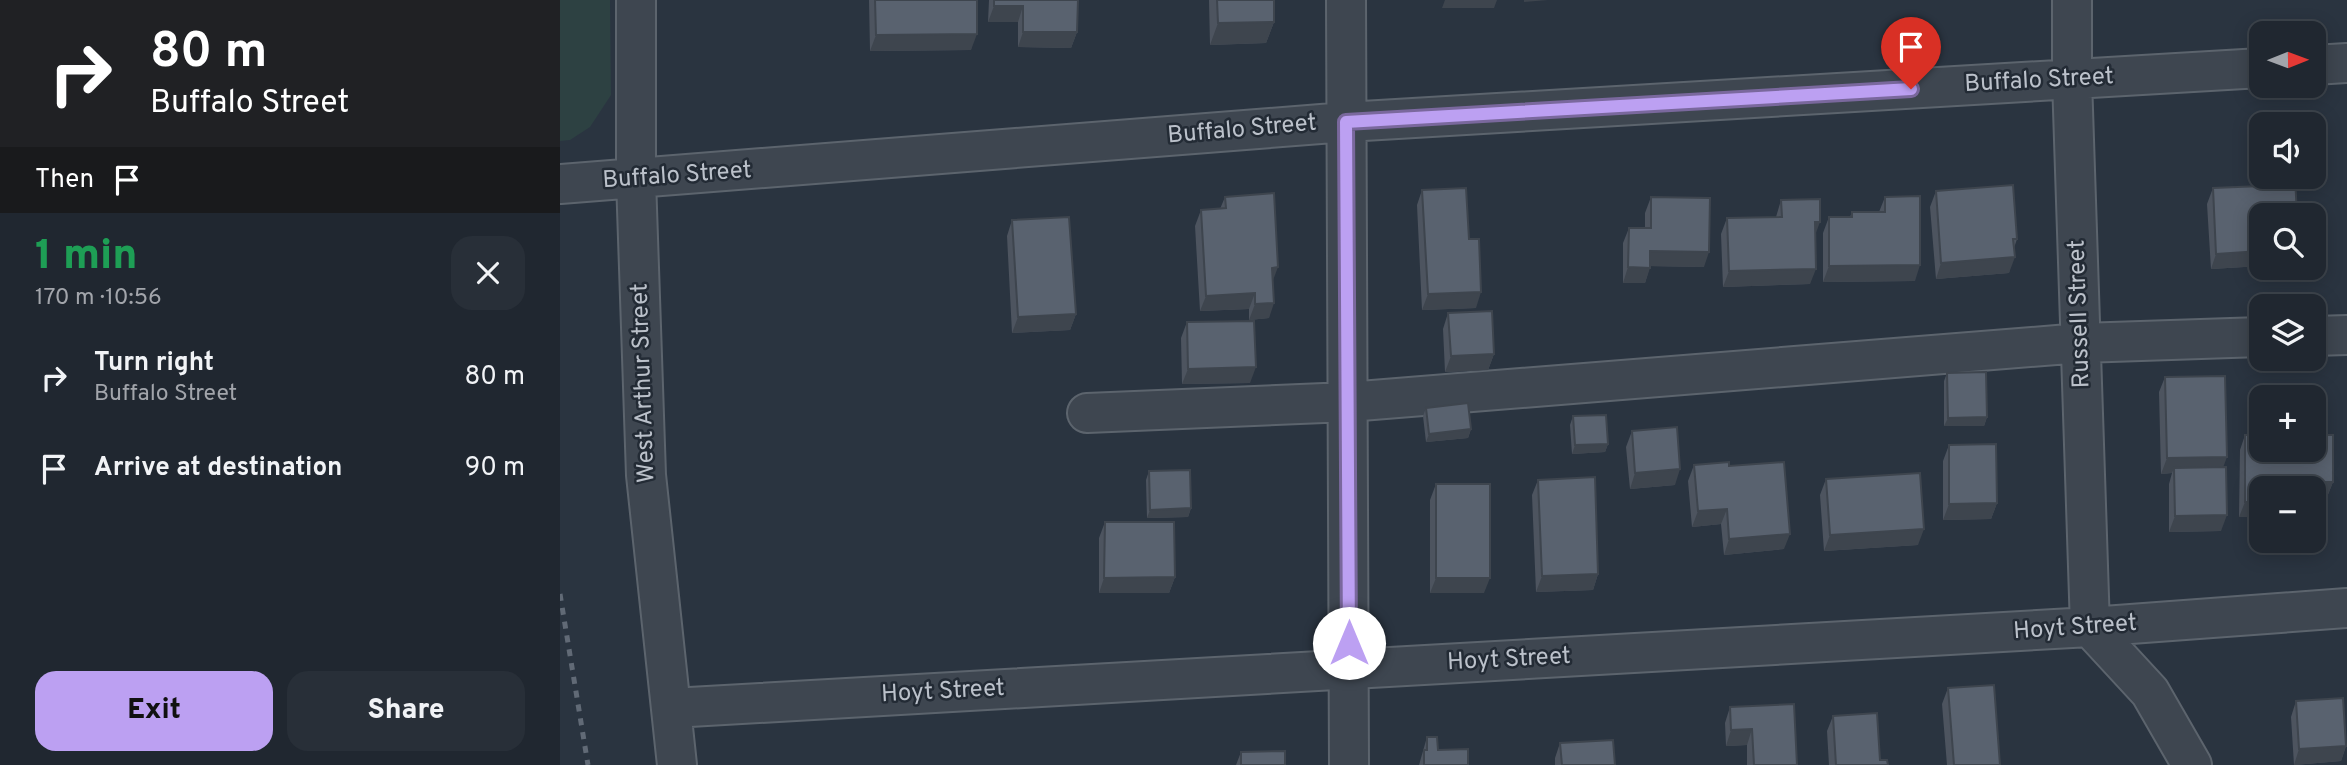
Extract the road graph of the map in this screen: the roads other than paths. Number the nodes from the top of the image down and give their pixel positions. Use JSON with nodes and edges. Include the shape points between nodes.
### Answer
{"nodes":[{"id":1,"x":636,"y":0,"type":"edge"},
{"id":2,"x":1346,"y":0,"type":"edge"},
{"id":3,"x":2072,"y":0,"type":"edge"},
{"id":4,"x":2347,"y":63,"type":"edge"},
{"id":5,"x":2326,"y":64,"type":"edge"},
{"id":6,"x":2249,"y":69,"type":"edge"},
{"id":7,"x":2072,"y":79,"type":"junction"},
{"id":8,"x":1346,"y":122,"type":"junction"},
{"id":9,"x":636,"y":179,"type":"junction"},
{"id":10,"x":560,"y":184,"type":"edge"},
{"id":11,"x":2347,"y":335,"type":"edge"},
{"id":12,"x":2326,"y":336,"type":"edge"},
{"id":13,"x":2249,"y":338,"type":"edge"},
{"id":14,"x":2081,"y":343,"type":"junction"},
{"id":15,"x":1348,"y":402,"type":"junction"},
{"id":16,"x":1087,"y":413,"type":"dead end"},
{"id":17,"x":2347,"y":608,"type":"edge"},
{"id":18,"x":2090,"y":627,"type":"junction"},
{"id":19,"x":1349,"y":669,"type":"junction"},
{"id":20,"x":672,"y":708,"type":"junction"},
{"id":21,"x":677,"y":765,"type":"edge"},
{"id":22,"x":1349,"y":765,"type":"edge"},
{"id":23,"x":2192,"y":765,"type":"edge"}],
"edges":[{"from":1,"to":9,"type":"street","name":"West Arthur Street"},
{"from":2,"to":8,"type":"street"},
{"from":3,"to":7,"type":"street","name":"Russell Street"},
{"from":4,"to":5,"type":"street"},
{"from":6,"to":7,"type":"street","name":"Buffalo Street"},
{"from":7,"to":8,"type":"street","name":"Buffalo Street"},
{"from":7,"to":14,"type":"street","name":"Russell Street"},
{"from":8,"to":9,"type":"street","name":"Buffalo Street"},
{"from":8,"to":15,"type":"street"},
{"from":9,"to":10,"type":"street","name":"Buffalo Street"},
{"from":9,"to":20,"type":"street","name":"West Arthur Street","via":[[646,475]]},
{"from":11,"to":12,"type":"street"},
{"from":13,"to":14,"type":"street"},
{"from":14,"to":15,"type":"street"},
{"from":14,"to":18,"type":"street","name":"Russell Street"},
{"from":15,"to":16,"type":"street"},
{"from":15,"to":19,"type":"street"},
{"from":17,"to":18,"type":"street","name":"Hoyt Street"},
{"from":18,"to":19,"type":"street","name":"Hoyt Street"},
{"from":18,"to":23,"type":"street","via":[[2150,692]]},
{"from":19,"to":20,"type":"street","name":"Hoyt Street"},
{"from":19,"to":22,"type":"street"},
{"from":20,"to":21,"type":"street","name":"West Arthur Street"}]}
